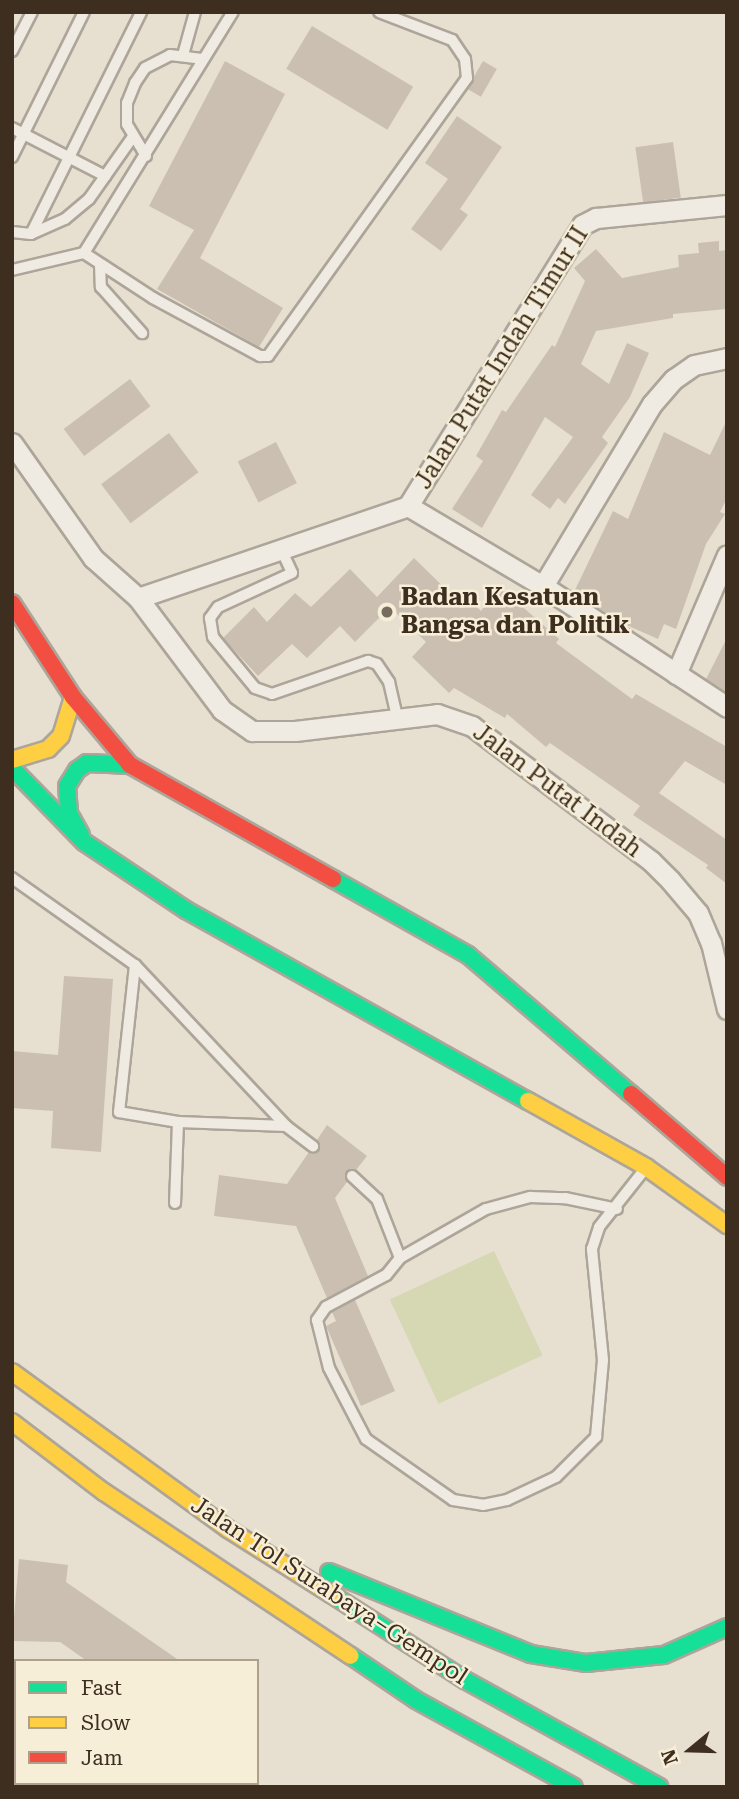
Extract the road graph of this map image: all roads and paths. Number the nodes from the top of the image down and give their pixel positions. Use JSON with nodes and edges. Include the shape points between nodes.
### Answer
{"nodes":[{"id":1,"x":32,"y":12,"type":"edge"},
{"id":2,"x":84,"y":12,"type":"edge"},
{"id":3,"x":141,"y":12,"type":"edge"},
{"id":4,"x":195,"y":12,"type":"edge"},
{"id":5,"x":233,"y":12,"type":"edge"},
{"id":6,"x":379,"y":12,"type":"edge"},
{"id":7,"x":12,"y":51,"type":"edge"},
{"id":8,"x":183,"y":55,"type":"junction"},
{"id":9,"x":202,"y":59,"type":"junction"},
{"id":10,"x":12,"y":128,"type":"edge"},
{"id":11,"x":24,"y":134,"type":"junction"},
{"id":12,"x":132,"y":138,"type":"junction"},
{"id":13,"x":146,"y":156,"type":"junction"},
{"id":14,"x":12,"y":157,"type":"edge"},
{"id":15,"x":69,"y":157,"type":"junction"},
{"id":16,"x":105,"y":176,"type":"junction"},
{"id":17,"x":727,"y":205,"type":"edge"},
{"id":18,"x":12,"y":232,"type":"edge"},
{"id":19,"x":31,"y":234,"type":"junction"},
{"id":20,"x":84,"y":253,"type":"junction"},
{"id":21,"x":100,"y":264,"type":"junction"},
{"id":22,"x":12,"y":270,"type":"edge"},
{"id":23,"x":142,"y":333,"type":"dead end"},
{"id":24,"x":727,"y":358,"type":"edge"},
{"id":25,"x":12,"y":443,"type":"edge"},
{"id":26,"x":408,"y":506,"type":"junction"},
{"id":27,"x":281,"y":549,"type":"junction"},
{"id":28,"x":727,"y":555,"type":"edge"},
{"id":29,"x":543,"y":586,"type":"junction"},
{"id":30,"x":138,"y":598,"type":"junction"},
{"id":31,"x":12,"y":603,"type":"edge"},
{"id":32,"x":676,"y":674,"type":"junction"},
{"id":33,"x":73,"y":697,"type":"junction"},
{"id":34,"x":727,"y":707,"type":"edge"},
{"id":35,"x":397,"y":718,"type":"junction"},
{"id":36,"x":12,"y":760,"type":"edge"},
{"id":37,"x":130,"y":765,"type":"junction"},
{"id":38,"x":12,"y":768,"type":"edge"},
{"id":39,"x":84,"y":842,"type":"junction"},
{"id":40,"x":12,"y":878,"type":"edge"},
{"id":41,"x":135,"y":964,"type":"junction"},
{"id":42,"x":727,"y":1009,"type":"edge"},
{"id":43,"x":178,"y":1122,"type":"junction"},
{"id":44,"x":286,"y":1126,"type":"junction"},
{"id":45,"x":313,"y":1146,"type":"dead end"},
{"id":46,"x":646,"y":1167,"type":"junction"},
{"id":47,"x":352,"y":1175,"type":"dead end"},
{"id":48,"x":727,"y":1177,"type":"edge"},
{"id":49,"x":175,"y":1203,"type":"dead end"},
{"id":50,"x":617,"y":1209,"type":"junction"},
{"id":51,"x":727,"y":1225,"type":"edge"},
{"id":52,"x":400,"y":1258,"type":"junction"},
{"id":53,"x":12,"y":1372,"type":"edge"},
{"id":54,"x":12,"y":1422,"type":"edge"},
{"id":55,"x":228,"y":1529,"type":"junction"},
{"id":56,"x":727,"y":1628,"type":"edge"},
{"id":57,"x":573,"y":1787,"type":"edge"},
{"id":58,"x":660,"y":1787,"type":"edge"}],
"edges":[{"from":1,"to":7,"type":"lane"},
{"from":2,"to":11,"type":"lane"},
{"from":3,"to":15,"type":"lane"},
{"from":4,"to":8,"type":"lane"},
{"from":5,"to":9,"type":"lane"},
{"from":6,"to":21,"type":"lane","via":[[452,40],[465,58],[467,78],[273,352],[260,356]]},
{"from":8,"to":9,"type":"lane"},
{"from":8,"to":12,"type":"lane","via":[[156,61],[135,83],[127,103]]},
{"from":9,"to":13,"type":"lane"},
{"from":10,"to":11,"type":"lane"},
{"from":11,"to":14,"type":"lane"},
{"from":11,"to":15,"type":"lane"},
{"from":12,"to":13,"type":"lane"},
{"from":12,"to":16,"type":"lane"},
{"from":13,"to":20,"type":"lane"},
{"from":15,"to":16,"type":"lane"},
{"from":15,"to":19,"type":"lane"},
{"from":16,"to":19,"type":"lane","via":[[89,199],[65,219]]},
{"from":17,"to":26,"type":"street","name":"Jalan Putat Indah Timur II","via":[[596,218],[582,225]]},
{"from":18,"to":19,"type":"lane"},
{"from":20,"to":21,"type":"lane"},
{"from":20,"to":22,"type":"lane"},
{"from":21,"to":23,"type":"lane","via":[[101,287]]},
{"from":24,"to":29,"type":"street","via":[[694,365],[652,404]]},
{"from":25,"to":30,"type":"street","name":"Jalan Putat Indah","via":[[93,558]]},
{"from":26,"to":27,"type":"street"},
{"from":26,"to":29,"type":"street"},
{"from":27,"to":30,"type":"street"},
{"from":27,"to":35,"type":"lane","via":[[292,573],[218,607],[210,618],[213,637],[255,688],[272,694],[368,661],[377,664],[389,682]]},
{"from":28,"to":32,"type":"street"},
{"from":29,"to":32,"type":"street"},
{"from":30,"to":35,"type":"street","name":"Jalan Putat Indah","via":[[222,710],[252,731],[295,731]]},
{"from":31,"to":33,"type":"highway"},
{"from":32,"to":34,"type":"street"},
{"from":33,"to":36,"type":"highway","via":[[61,736],[48,749]]},
{"from":33,"to":37,"type":"highway"},
{"from":35,"to":42,"type":"street","name":"Jalan Putat Indah","via":[[456,717],[651,861],[698,913],[711,943]]},
{"from":37,"to":39,"type":"highway","via":[[87,763],[67,786],[69,813]]},
{"from":37,"to":48,"type":"highway","via":[[468,955]]},
{"from":38,"to":39,"type":"highway"},
{"from":39,"to":46,"type":"highway","via":[[186,910]]},
{"from":40,"to":41,"type":"lane"},
{"from":41,"to":43,"type":"lane","via":[[118,1112]]},
{"from":41,"to":44,"type":"lane"},
{"from":43,"to":44,"type":"lane"},
{"from":43,"to":49,"type":"lane"},
{"from":44,"to":45,"type":"lane"},
{"from":46,"to":50,"type":"lane"},
{"from":46,"to":51,"type":"highway"},
{"from":47,"to":52,"type":"lane","via":[[377,1199]]},
{"from":50,"to":52,"type":"lane","via":[[565,1198],[530,1197],[486,1209]]},
{"from":50,"to":52,"type":"lane","via":[[599,1227],[592,1249],[603,1360],[596,1437],[556,1477],[507,1500],[483,1505],[453,1500],[366,1439],[329,1368],[317,1320],[326,1307],[386,1275]]},
{"from":53,"to":55,"type":"highway","name":"Jalan Tol Surabaya–Gempol"},
{"from":54,"to":57,"type":"highway","name":"Jalan Tol Surabaya–Gempol","via":[[104,1492],[416,1700]]},
{"from":55,"to":56,"type":"highway","via":[[530,1654],[586,1663],[640,1659],[664,1655]]},
{"from":55,"to":58,"type":"highway","name":"Jalan Tol Surabaya–Gempol","via":[[465,1680]]}]}
